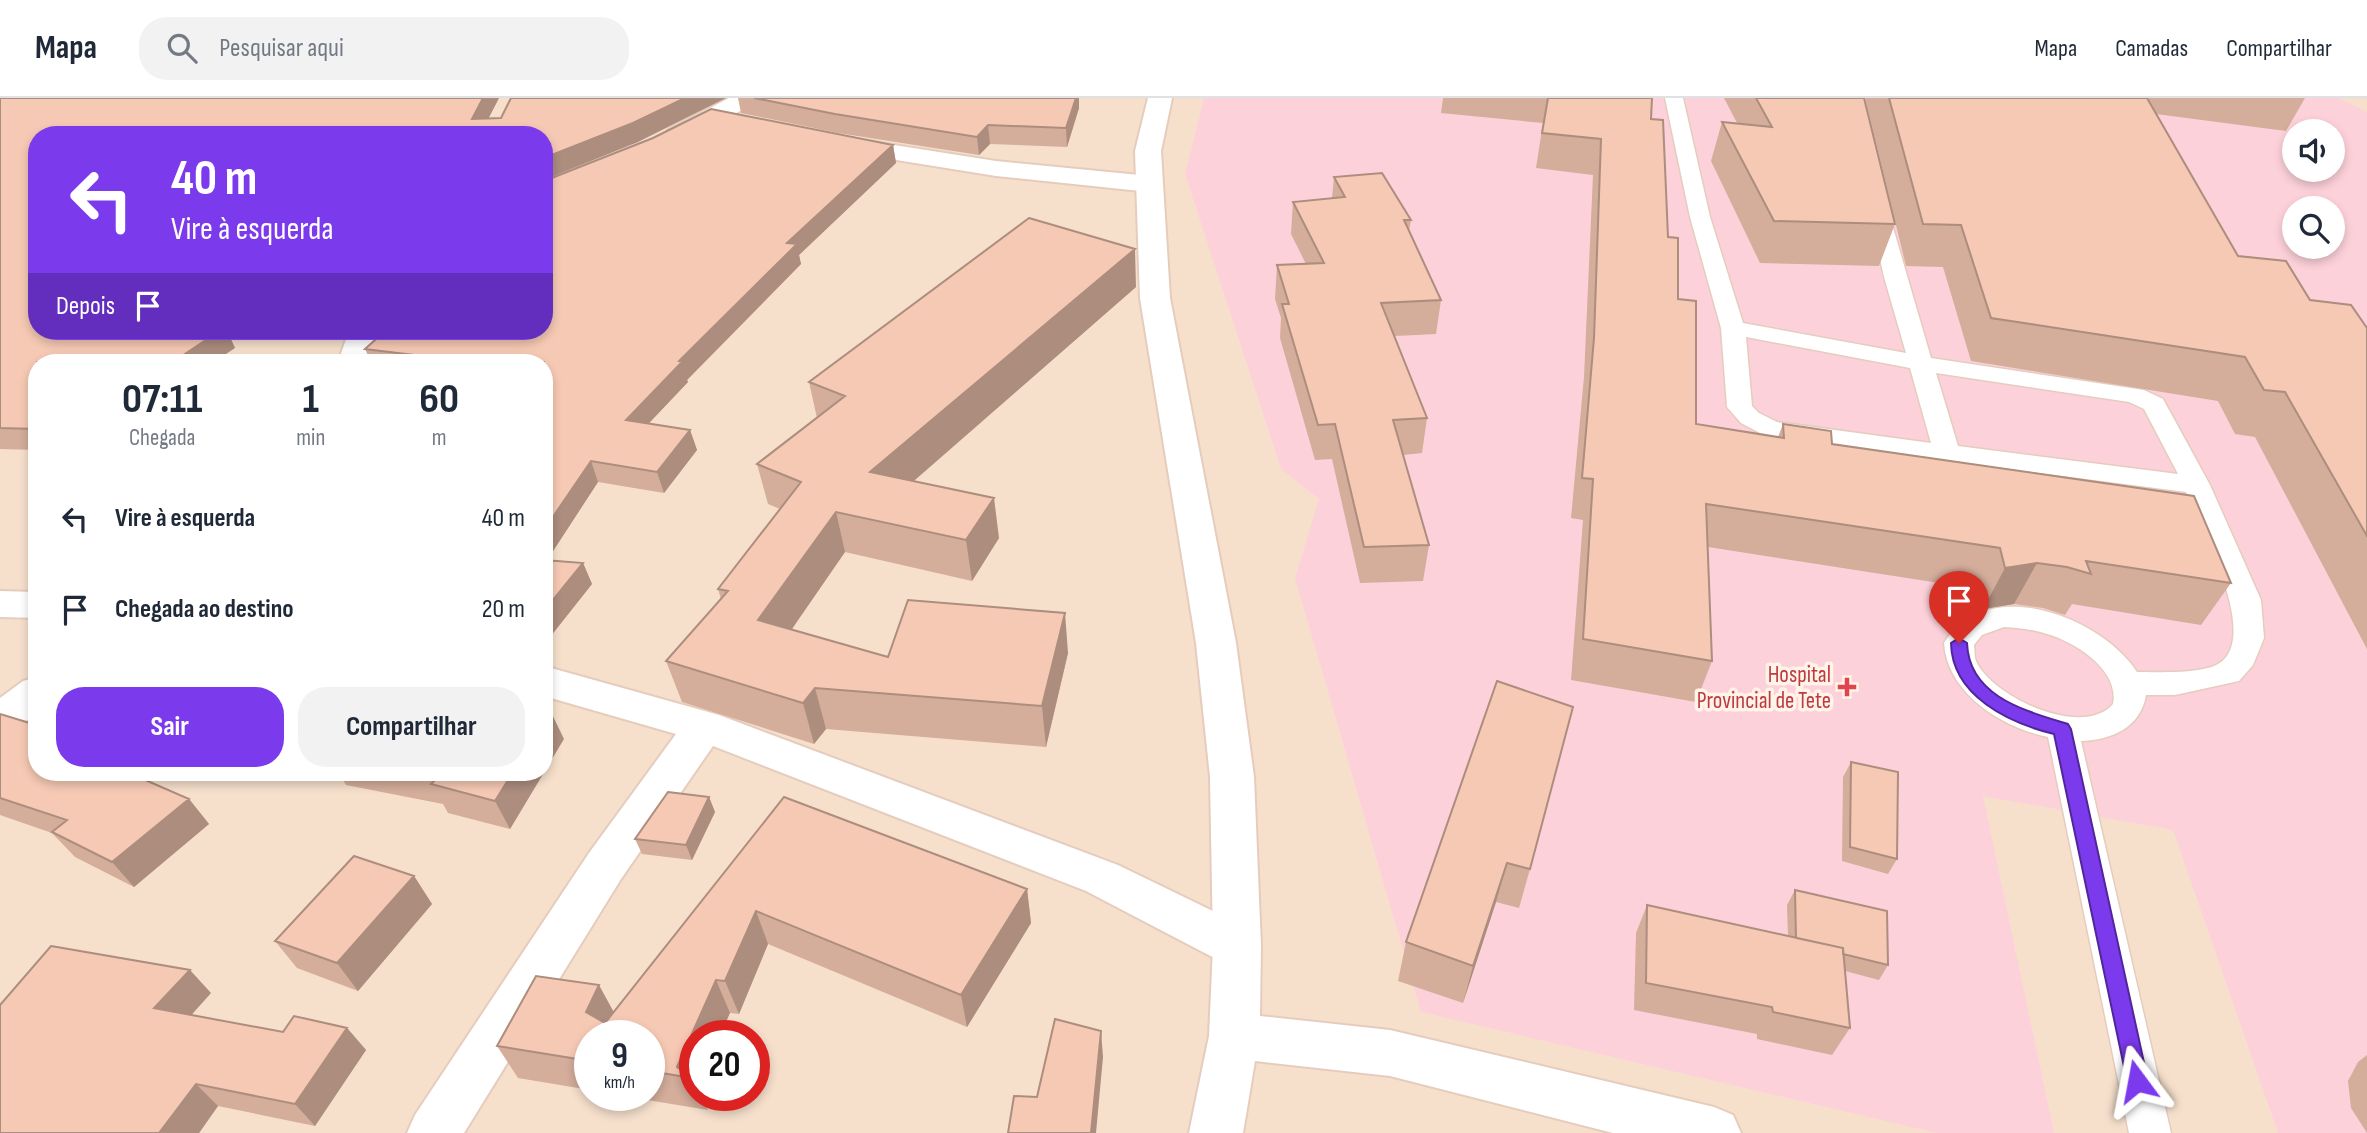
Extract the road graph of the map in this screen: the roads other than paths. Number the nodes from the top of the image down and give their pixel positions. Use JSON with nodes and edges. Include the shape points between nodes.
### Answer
{"nodes":[{"id":1,"x":747,"y":98,"type":"edge"},
{"id":2,"x":1160,"y":98,"type":"edge"},
{"id":3,"x":1674,"y":98,"type":"edge"},
{"id":4,"x":715,"y":117,"type":"junction"},
{"id":5,"x":753,"y":126,"type":"edge"},
{"id":6,"x":816,"y":141,"type":"edge"},
{"id":7,"x":659,"y":144,"type":"edge"},
{"id":8,"x":1150,"y":184,"type":"junction"},
{"id":9,"x":1875,"y":187,"type":"edge"},
{"id":10,"x":1733,"y":328,"type":"junction"},
{"id":11,"x":1921,"y":362,"type":"junction"},
{"id":12,"x":1947,"y":453,"type":"junction"},
{"id":13,"x":2197,"y":485,"type":"junction"},
{"id":14,"x":0,"y":604,"type":"edge"},
{"id":15,"x":28,"y":605,"type":"edge"},
{"id":16,"x":2128,"y":683,"type":"junction"},
{"id":17,"x":553,"y":684,"type":"edge"},
{"id":18,"x":28,"y":699,"type":"edge"},
{"id":19,"x":0,"y":719,"type":"edge"},
{"id":20,"x":704,"y":726,"type":"junction"},
{"id":21,"x":2062,"y":729,"type":"junction"},
{"id":22,"x":1237,"y":946,"type":"junction"},
{"id":23,"x":1234,"y":1036,"type":"junction"},
{"id":24,"x":435,"y":1133,"type":"edge"},
{"id":25,"x":1216,"y":1133,"type":"edge"},
{"id":26,"x":1713,"y":1133,"type":"edge"},
{"id":27,"x":2150,"y":1133,"type":"edge"}],
"edges":[{"from":1,"to":4,"type":"street"},
{"from":2,"to":8,"type":"street","via":[[1148,151]]},
{"from":3,"to":10,"type":"lane","via":[[1700,217]]},
{"from":4,"to":5,"type":"street"},
{"from":4,"to":7,"type":"street"},
{"from":6,"to":8,"type":"street","via":[[1077,179]]},
{"from":8,"to":22,"type":"street","via":[[1155,298],[1216,643],[1232,777]]},
{"from":9,"to":11,"type":"lane"},
{"from":10,"to":11,"type":"lane"},
{"from":10,"to":12,"type":"lane","via":[[1740,407],[1750,418],[1769,428],[1799,434]]},
{"from":11,"to":12,"type":"lane"},
{"from":11,"to":13,"type":"lane","via":[[2145,398],[2154,404]]},
{"from":12,"to":13,"type":"lane"},
{"from":13,"to":16,"type":"lane","via":[[2246,600],[2249,638],[2242,657],[2228,673],[2175,684]]},
{"from":14,"to":15,"type":"street"},
{"from":16,"to":21,"type":"lane","via":[[2131,700],[2125,715],[2110,725],[2088,730]]},
{"from":16,"to":21,"type":"lane","via":[[2100,648],[2052,624],[2002,617],[1981,621],[1967,630],[1959,643],[1959,659],[1985,694],[2007,710]]},
{"from":17,"to":20,"type":"street"},
{"from":18,"to":19,"type":"street"},
{"from":20,"to":22,"type":"street","via":[[1102,878]]},
{"from":20,"to":24,"type":"street","via":[[605,866]]},
{"from":21,"to":27,"type":"lane"},
{"from":22,"to":23,"type":"street"},
{"from":23,"to":25,"type":"street"},
{"from":23,"to":26,"type":"street","via":[[1390,1053]]}]}
